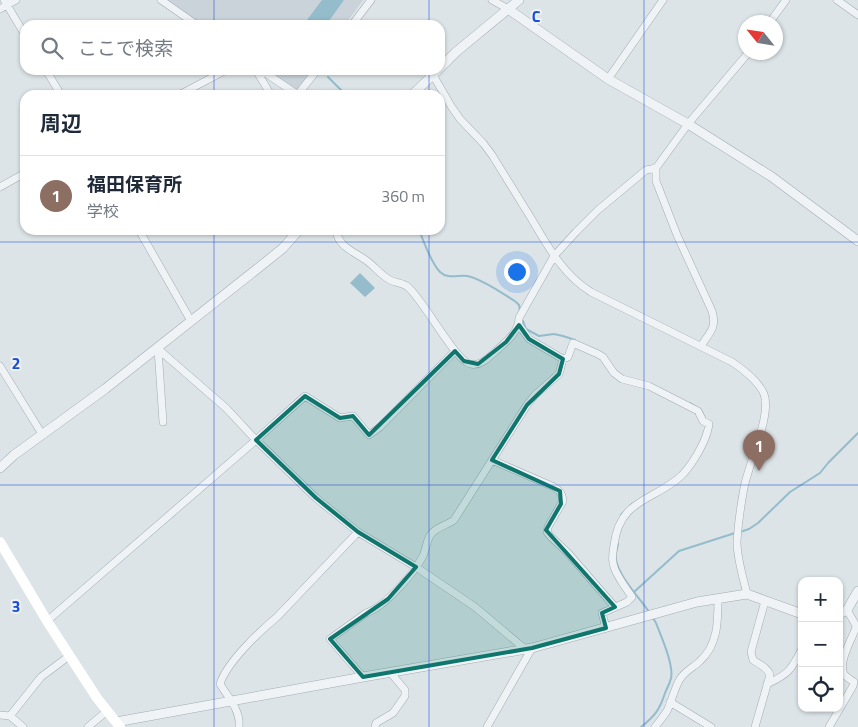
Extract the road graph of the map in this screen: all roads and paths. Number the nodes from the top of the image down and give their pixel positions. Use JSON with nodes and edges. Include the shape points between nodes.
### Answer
{"nodes":[{"id":1,"x":16,"y":0,"type":"edge"},
{"id":2,"x":161,"y":0,"type":"edge"},
{"id":3,"x":371,"y":0,"type":"edge"},
{"id":4,"x":492,"y":0,"type":"edge"},
{"id":5,"x":519,"y":0,"type":"edge"},
{"id":6,"x":663,"y":0,"type":"edge"},
{"id":7,"x":786,"y":0,"type":"edge"},
{"id":8,"x":837,"y":0,"type":"edge"},
{"id":9,"x":6,"y":3,"type":"edge"},
{"id":10,"x":0,"y":9,"type":"edge"},
{"id":11,"x":508,"y":9,"type":"junction"},
{"id":12,"x":775,"y":15,"type":"edge"},
{"id":13,"x":858,"y":15,"type":"edge"},
{"id":14,"x":190,"y":20,"type":"edge"},
{"id":15,"x":356,"y":20,"type":"edge"},
{"id":16,"x":20,"y":27,"type":"edge"},
{"id":17,"x":741,"y":60,"type":"edge"},
{"id":18,"x":445,"y":63,"type":"edge"},
{"id":19,"x":49,"y":75,"type":"edge"},
{"id":20,"x":217,"y":75,"type":"edge"},
{"id":21,"x":259,"y":75,"type":"edge"},
{"id":22,"x":268,"y":75,"type":"edge"},
{"id":23,"x":313,"y":75,"type":"edge"},
{"id":24,"x":433,"y":75,"type":"edge"},
{"id":25,"x":439,"y":75,"type":"edge"},
{"id":26,"x":608,"y":80,"type":"junction"},
{"id":27,"x":57,"y":90,"type":"edge"},
{"id":28,"x":188,"y":90,"type":"edge"},
{"id":29,"x":268,"y":90,"type":"edge"},
{"id":30,"x":291,"y":90,"type":"edge"},
{"id":31,"x":302,"y":90,"type":"edge"},
{"id":32,"x":417,"y":90,"type":"edge"},
{"id":33,"x":445,"y":90,"type":"edge"},
{"id":34,"x":445,"y":91,"type":"edge"},
{"id":35,"x":688,"y":124,"type":"junction"},
{"id":36,"x":656,"y":168,"type":"junction"},
{"id":37,"x":20,"y":177,"type":"edge"},
{"id":38,"x":0,"y":187,"type":"edge"},
{"id":39,"x":142,"y":235,"type":"edge"},
{"id":40,"x":295,"y":235,"type":"edge"},
{"id":41,"x":337,"y":235,"type":"edge"},
{"id":42,"x":858,"y":241,"type":"edge"},
{"id":43,"x":554,"y":256,"type":"junction"},
{"id":44,"x":191,"y":322,"type":"junction"},
{"id":45,"x":519,"y":325,"type":"junction"},
{"id":46,"x":701,"y":346,"type":"junction"},
{"id":47,"x":158,"y":348,"type":"junction"},
{"id":48,"x":455,"y":351,"type":"junction"},
{"id":49,"x":564,"y":358,"type":"junction"},
{"id":50,"x":0,"y":366,"type":"edge"},
{"id":51,"x":164,"y":422,"type":"dead end"},
{"id":52,"x":42,"y":434,"type":"junction"},
{"id":53,"x":256,"y":440,"type":"junction"},
{"id":54,"x":492,"y":460,"type":"junction"},
{"id":55,"x":0,"y":468,"type":"edge"},
{"id":56,"x":358,"y":532,"type":"junction"},
{"id":57,"x":0,"y":542,"type":"edge"},
{"id":58,"x":416,"y":568,"type":"junction"},
{"id":59,"x":858,"y":591,"type":"edge"},
{"id":60,"x":746,"y":594,"type":"junction"},
{"id":61,"x":718,"y":599,"type":"junction"},
{"id":62,"x":765,"y":601,"type":"junction"},
{"id":63,"x":615,"y":607,"type":"junction"},
{"id":64,"x":843,"y":612,"type":"edge"},
{"id":65,"x":798,"y":613,"type":"edge"},
{"id":66,"x":47,"y":621,"type":"junction"},
{"id":67,"x":606,"y":628,"type":"junction"},
{"id":68,"x":529,"y":649,"type":"junction"},
{"id":69,"x":70,"y":656,"type":"junction"},
{"id":70,"x":798,"y":656,"type":"edge"},
{"id":71,"x":390,"y":672,"type":"junction"},
{"id":72,"x":363,"y":677,"type":"junction"},
{"id":73,"x":856,"y":683,"type":"edge"},
{"id":74,"x":767,"y":684,"type":"junction"},
{"id":75,"x":231,"y":701,"type":"junction"},
{"id":76,"x":670,"y":702,"type":"junction"},
{"id":77,"x":107,"y":711,"type":"junction"},
{"id":78,"x":3,"y":716,"type":"edge"},
{"id":79,"x":118,"y":725,"type":"edge"},
{"id":80,"x":23,"y":727,"type":"edge"},
{"id":81,"x":88,"y":727,"type":"edge"},
{"id":82,"x":239,"y":727,"type":"edge"},
{"id":83,"x":375,"y":727,"type":"edge"},
{"id":84,"x":487,"y":727,"type":"edge"},
{"id":85,"x":655,"y":727,"type":"edge"},
{"id":86,"x":711,"y":727,"type":"edge"},
{"id":87,"x":756,"y":727,"type":"edge"},
{"id":88,"x":829,"y":727,"type":"edge"}],
"edges":[{"from":1,"to":9,"type":"street"},
{"from":2,"to":14,"type":"street"},
{"from":3,"to":15,"type":"street"},
{"from":4,"to":11,"type":"street"},
{"from":5,"to":11,"type":"street"},
{"from":6,"to":26,"type":"street"},
{"from":7,"to":12,"type":"street"},
{"from":8,"to":13,"type":"street"},
{"from":9,"to":10,"type":"street"},
{"from":9,"to":16,"type":"street"},
{"from":11,"to":18,"type":"street"},
{"from":11,"to":26,"type":"street"},
{"from":17,"to":35,"type":"street"},
{"from":19,"to":27,"type":"street"},
{"from":20,"to":28,"type":"street"},
{"from":21,"to":29,"type":"street"},
{"from":22,"to":30,"type":"street"},
{"from":23,"to":31,"type":"street"},
{"from":24,"to":32,"type":"street"},
{"from":25,"to":33,"type":"street"},
{"from":26,"to":35,"type":"street"},
{"from":34,"to":43,"type":"street","via":[[460,119],[492,155]]},
{"from":35,"to":36,"type":"street"},
{"from":35,"to":42,"type":"street","via":[[772,177]]},
{"from":36,"to":43,"type":"street","via":[[646,170],[598,210]]},
{"from":36,"to":46,"type":"street","via":[[656,181],[715,320]]},
{"from":37,"to":38,"type":"street"},
{"from":39,"to":44,"type":"street"},
{"from":40,"to":44,"type":"street","via":[[283,248]]},
{"from":41,"to":48,"type":"street","via":[[347,248],[392,282],[409,288]]},
{"from":43,"to":45,"type":"street"},
{"from":43,"to":46,"type":"street","via":[[583,287]]},
{"from":44,"to":47,"type":"street"},
{"from":45,"to":48,"type":"street","via":[[506,342],[478,364],[471,365]]},
{"from":45,"to":49,"type":"street","via":[[529,338]]},
{"from":46,"to":60,"type":"street","via":[[744,370],[764,394],[766,405],[762,430],[747,476],[737,541]]},
{"from":47,"to":51,"type":"street"},
{"from":47,"to":52,"type":"street"},
{"from":47,"to":53,"type":"street","via":[[226,408]]},
{"from":48,"to":53,"type":"street","via":[[370,435],[353,416],[340,418],[305,396]]},
{"from":49,"to":54,"type":"street","via":[[559,374],[527,405]]},
{"from":49,"to":63,"type":"street","via":[[568,357],[573,343],[598,354],[622,379],[649,386],[698,411],[703,421],[709,424],[706,437],[687,470],[672,484],[623,516],[615,535],[612,560],[632,597]]},
{"from":50,"to":52,"type":"street"},
{"from":52,"to":55,"type":"street"},
{"from":53,"to":56,"type":"street","via":[[316,498]]},
{"from":53,"to":66,"type":"street"},
{"from":54,"to":58,"type":"street","via":[[454,520],[429,535]]},
{"from":54,"to":63,"type":"street","via":[[560,491],[562,501],[547,532]]},
{"from":56,"to":58,"type":"street"},
{"from":56,"to":75,"type":"street","via":[[241,652],[220,684]]},
{"from":57,"to":66,"type":"main road"},
{"from":58,"to":68,"type":"street","via":[[475,607]]},
{"from":58,"to":72,"type":"street","via":[[388,599],[330,639]]},
{"from":59,"to":64,"type":"street"},
{"from":60,"to":61,"type":"street"},
{"from":60,"to":62,"type":"street"},
{"from":61,"to":67,"type":"street"},
{"from":61,"to":76,"type":"street","via":[[718,624],[708,652],[680,678]]},
{"from":62,"to":65,"type":"street"},
{"from":62,"to":74,"type":"street","via":[[751,652],[753,660],[769,672]]},
{"from":63,"to":67,"type":"street","via":[[602,613]]},
{"from":64,"to":73,"type":"street","via":[[856,626],[843,658],[843,668],[844,674]]},
{"from":66,"to":69,"type":"main road"},
{"from":67,"to":68,"type":"street"},
{"from":68,"to":71,"type":"street"},
{"from":68,"to":84,"type":"street"},
{"from":69,"to":77,"type":"main road"},
{"from":69,"to":78,"type":"street","via":[[41,677]]},
{"from":70,"to":74,"type":"street","via":[[787,674]]},
{"from":71,"to":72,"type":"street"},
{"from":71,"to":83,"type":"street","via":[[405,696],[393,713],[376,723]]},
{"from":72,"to":75,"type":"street"},
{"from":73,"to":88,"type":"street"},
{"from":74,"to":87,"type":"street"},
{"from":75,"to":79,"type":"street"},
{"from":75,"to":82,"type":"street","via":[[238,714]]},
{"from":76,"to":85,"type":"street"},
{"from":76,"to":86,"type":"street"},
{"from":77,"to":79,"type":"main road"},
{"from":77,"to":81,"type":"street"},
{"from":78,"to":80,"type":"street"}]}
